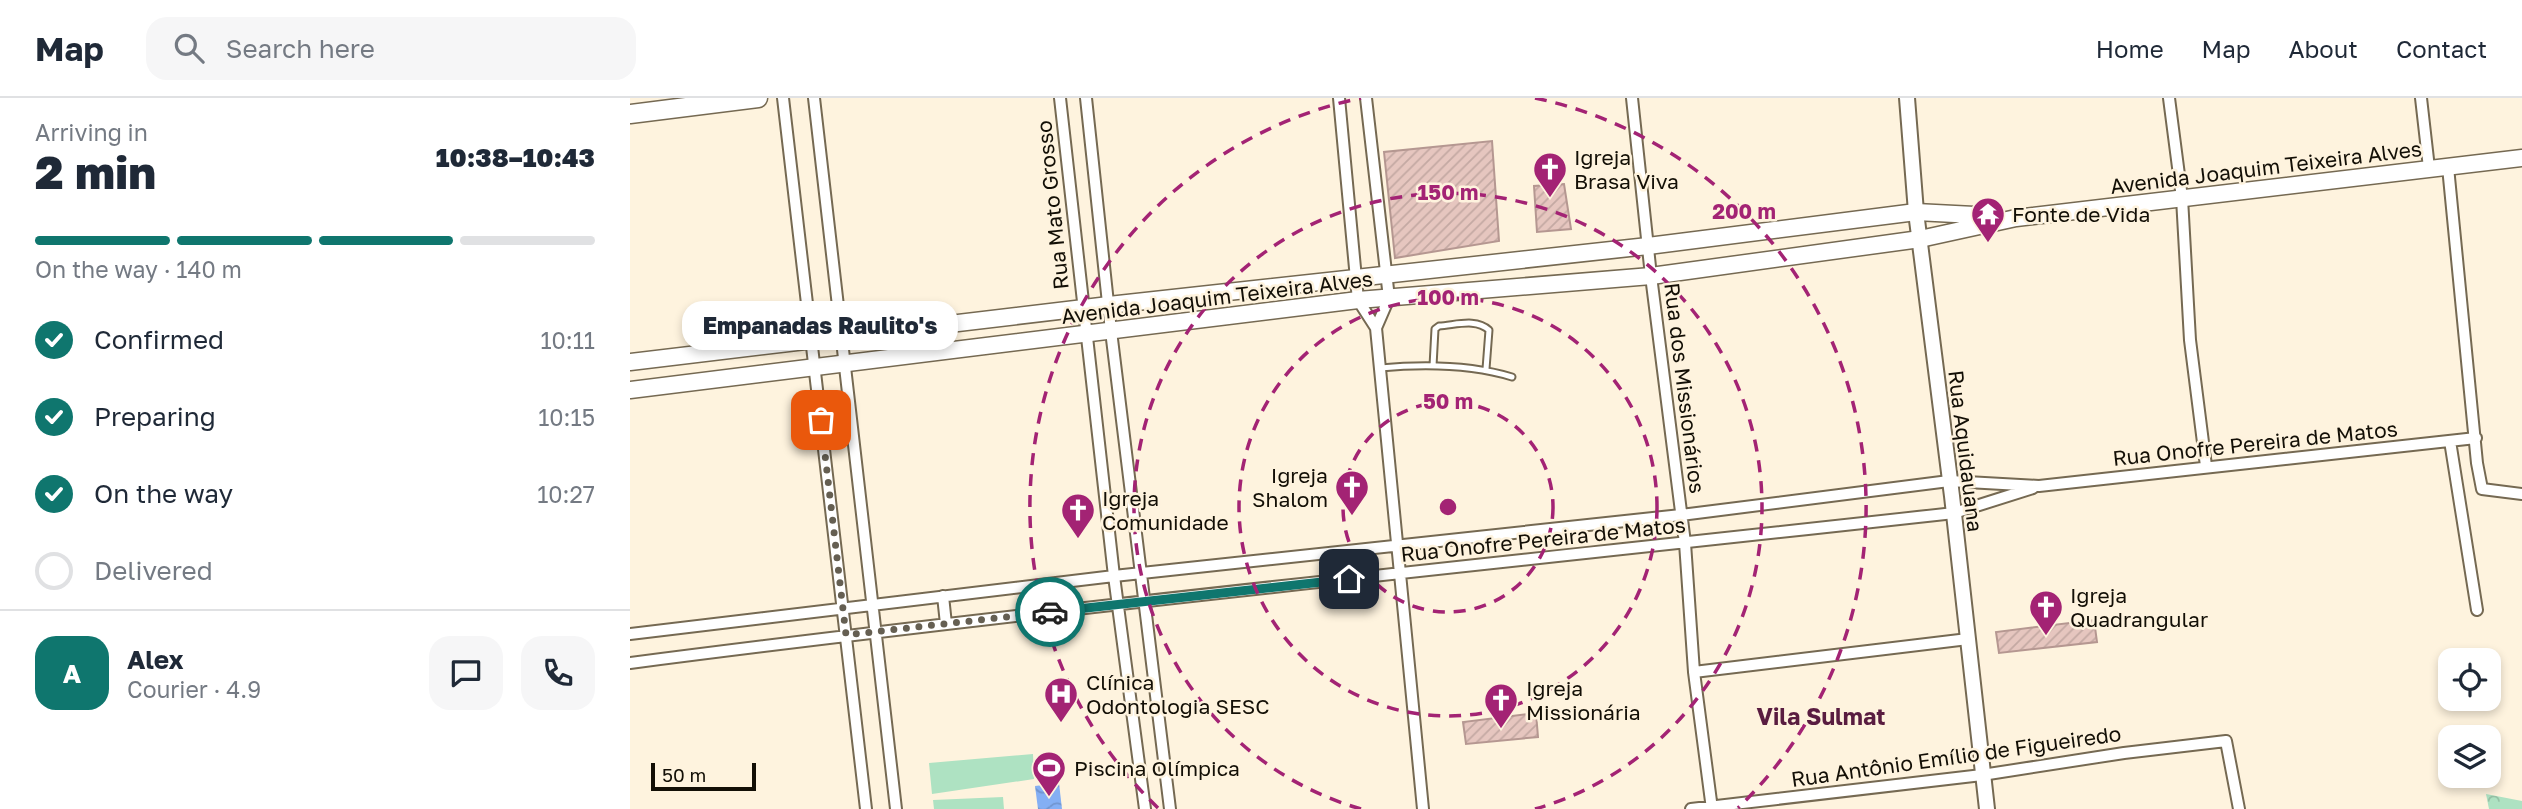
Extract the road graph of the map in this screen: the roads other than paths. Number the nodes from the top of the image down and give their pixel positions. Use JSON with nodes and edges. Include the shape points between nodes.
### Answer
{"nodes":[{"id":1,"x":758,"y":98,"type":"edge"},
{"id":2,"x":783,"y":98,"type":"edge"},
{"id":3,"x":814,"y":98,"type":"edge"},
{"id":4,"x":1060,"y":98,"type":"edge"},
{"id":5,"x":1086,"y":98,"type":"edge"},
{"id":6,"x":1339,"y":98,"type":"edge"},
{"id":7,"x":1366,"y":98,"type":"edge"},
{"id":8,"x":1632,"y":98,"type":"edge"},
{"id":9,"x":1907,"y":98,"type":"edge"},
{"id":10,"x":2169,"y":98,"type":"edge"},
{"id":11,"x":2421,"y":98,"type":"edge"},
{"id":12,"x":630,"y":114,"type":"edge"},
{"id":13,"x":2522,"y":159,"type":"edge"},
{"id":14,"x":2448,"y":167,"type":"junction"},
{"id":15,"x":2429,"y":168,"type":"junction"},
{"id":16,"x":2182,"y":198,"type":"junction"},
{"id":17,"x":1916,"y":212,"type":"junction"},
{"id":18,"x":2016,"y":218,"type":"junction"},
{"id":19,"x":1920,"y":239,"type":"junction"},
{"id":20,"x":1648,"y":246,"type":"junction"},
{"id":21,"x":1386,"y":274,"type":"junction"},
{"id":22,"x":1651,"y":276,"type":"junction"},
{"id":23,"x":1356,"y":278,"type":"junction"},
{"id":24,"x":1389,"y":298,"type":"junction"},
{"id":25,"x":1358,"y":300,"type":"junction"},
{"id":26,"x":1108,"y":305,"type":"junction"},
{"id":27,"x":1082,"y":309,"type":"junction"},
{"id":28,"x":1376,"y":328,"type":"junction"},
{"id":29,"x":1111,"y":331,"type":"junction"},
{"id":30,"x":1085,"y":334,"type":"junction"},
{"id":31,"x":841,"y":336,"type":"junction"},
{"id":32,"x":813,"y":340,"type":"junction"},
{"id":33,"x":630,"y":362,"type":"edge"},
{"id":34,"x":844,"y":362,"type":"junction"},
{"id":35,"x":815,"y":366,"type":"junction"},
{"id":36,"x":1433,"y":366,"type":"junction"},
{"id":37,"x":1380,"y":368,"type":"junction"},
{"id":38,"x":1486,"y":369,"type":"junction"},
{"id":39,"x":1512,"y":377,"type":"dead end"},
{"id":40,"x":630,"y":390,"type":"edge"},
{"id":41,"x":2476,"y":438,"type":"junction"},
{"id":42,"x":2450,"y":441,"type":"junction"},
{"id":43,"x":2206,"y":466,"type":"junction"},
{"id":44,"x":1948,"y":481,"type":"junction"},
{"id":45,"x":2039,"y":486,"type":"junction"},
{"id":46,"x":2522,"y":494,"type":"edge"},
{"id":47,"x":1954,"y":513,"type":"junction"},
{"id":48,"x":1681,"y":515,"type":"junction"},
{"id":49,"x":1685,"y":543,"type":"junction"},
{"id":50,"x":1397,"y":546,"type":"junction"},
{"id":51,"x":1141,"y":574,"type":"junction"},
{"id":52,"x":1400,"y":574,"type":"junction"},
{"id":53,"x":1114,"y":576,"type":"junction"},
{"id":54,"x":943,"y":596,"type":"junction"},
{"id":55,"x":1144,"y":601,"type":"junction"},
{"id":56,"x":872,"y":604,"type":"junction"},
{"id":57,"x":1119,"y":604,"type":"junction"},
{"id":58,"x":842,"y":608,"type":"junction"},
{"id":59,"x":2477,"y":610,"type":"dead end"},
{"id":60,"x":946,"y":624,"type":"junction"},
{"id":61,"x":875,"y":632,"type":"junction"},
{"id":62,"x":630,"y":634,"type":"edge"},
{"id":63,"x":846,"y":635,"type":"junction"},
{"id":64,"x":1968,"y":639,"type":"junction"},
{"id":65,"x":630,"y":663,"type":"edge"},
{"id":66,"x":1694,"y":672,"type":"junction"},
{"id":67,"x":1982,"y":775,"type":"junction"},
{"id":68,"x":1712,"y":808,"type":"edge"},
{"id":69,"x":866,"y":809,"type":"edge"},
{"id":70,"x":896,"y":809,"type":"edge"},
{"id":71,"x":1145,"y":809,"type":"edge"},
{"id":72,"x":1170,"y":809,"type":"edge"},
{"id":73,"x":1423,"y":809,"type":"edge"},
{"id":74,"x":1691,"y":809,"type":"edge"},
{"id":75,"x":1987,"y":809,"type":"edge"},
{"id":76,"x":2239,"y":809,"type":"edge"}],
"edges":[{"from":1,"to":12,"type":"main road"},
{"from":2,"to":32,"type":"street"},
{"from":3,"to":31,"type":"street"},
{"from":4,"to":27,"type":"street","name":"Rua Mato Grosso"},
{"from":5,"to":26,"type":"street"},
{"from":6,"to":23,"type":"street"},
{"from":7,"to":21,"type":"street"},
{"from":8,"to":20,"type":"street","name":"Rua dos Missionários"},
{"from":9,"to":17,"type":"street","name":"Rua Aquidauana"},
{"from":10,"to":16,"type":"street"},
{"from":11,"to":15,"type":"street"},
{"from":13,"to":14,"type":"main road","name":"Avenida Joaquim Teixeira Alves"},
{"from":14,"to":15,"type":"main road","name":"Avenida Joaquim Teixeira Alves"},
{"from":14,"to":41,"type":"street"},
{"from":15,"to":16,"type":"main road","name":"Avenida Joaquim Teixeira Alves"},
{"from":16,"to":18,"type":"main road","name":"Avenida Joaquim Teixeira Alves"},
{"from":16,"to":43,"type":"street","via":[[2190,340]]},
{"from":17,"to":18,"type":"main road","name":"Avenida Joaquim Teixeira Alves"},
{"from":17,"to":19,"type":"street","name":"Rua Aquidauana"},
{"from":17,"to":20,"type":"main road","name":"Avenida Joaquim Teixeira Alves"},
{"from":18,"to":19,"type":"main road","name":"Avenida Joaquim Teixeira Alves"},
{"from":19,"to":22,"type":"main road","name":"Avenida Joaquim Teixeira Alves"},
{"from":19,"to":44,"type":"street","name":"Rua Aquidauana"},
{"from":20,"to":21,"type":"main road","name":"Avenida Joaquim Teixeira Alves"},
{"from":20,"to":22,"type":"street","name":"Rua dos Missionários"},
{"from":21,"to":23,"type":"main road","name":"Avenida Joaquim Teixeira Alves"},
{"from":21,"to":24,"type":"street"},
{"from":22,"to":24,"type":"main road","name":"Avenida Joaquim Teixeira Alves"},
{"from":22,"to":48,"type":"street","name":"Rua dos Missionários"},
{"from":23,"to":25,"type":"street"},
{"from":23,"to":26,"type":"main road","name":"Avenida Joaquim Teixeira Alves"},
{"from":24,"to":25,"type":"main road","name":"Avenida Joaquim Teixeira Alves"},
{"from":24,"to":28,"type":"street"},
{"from":25,"to":28,"type":"street"},
{"from":25,"to":29,"type":"main road","name":"Avenida Joaquim Teixeira Alves"},
{"from":26,"to":27,"type":"main road","name":"Avenida Joaquim Teixeira Alves"},
{"from":26,"to":29,"type":"street"},
{"from":27,"to":30,"type":"street","name":"Rua Mato Grosso"},
{"from":27,"to":31,"type":"main road","name":"Avenida Joaquim Teixeira Alves"},
{"from":28,"to":37,"type":"street"},
{"from":29,"to":30,"type":"main road","name":"Avenida Joaquim Teixeira Alves"},
{"from":29,"to":51,"type":"street"},
{"from":30,"to":34,"type":"main road","name":"Avenida Joaquim Teixeira Alves"},
{"from":30,"to":53,"type":"street","name":"Rua Mato Grosso"},
{"from":31,"to":32,"type":"main road","name":"Avenida Joaquim Teixeira Alves"},
{"from":31,"to":34,"type":"street"},
{"from":32,"to":33,"type":"main road","name":"Avenida Joaquim Teixeira Alves"},
{"from":32,"to":35,"type":"street"},
{"from":34,"to":35,"type":"main road","name":"Avenida Joaquim Teixeira Alves"},
{"from":34,"to":56,"type":"street"},
{"from":35,"to":40,"type":"main road","name":"Avenida Joaquim Teixeira Alves"},
{"from":35,"to":58,"type":"street"},
{"from":36,"to":37,"type":"lane"},
{"from":36,"to":38,"type":"lane"},
{"from":36,"to":38,"type":"lane","via":[[1435,329],[1475,323],[1489,330]]},
{"from":37,"to":50,"type":"street"},
{"from":38,"to":39,"type":"lane"},
{"from":41,"to":42,"type":"street","name":"Rua Onofre Pereira de Matos"},
{"from":41,"to":46,"type":"street","via":[[2482,489]]},
{"from":42,"to":43,"type":"street","name":"Rua Onofre Pereira de Matos"},
{"from":42,"to":59,"type":"street"},
{"from":43,"to":45,"type":"street","name":"Rua Onofre Pereira de Matos"},
{"from":44,"to":45,"type":"street","name":"Rua Onofre Pereira de Matos"},
{"from":44,"to":47,"type":"street","name":"Rua Aquidauana"},
{"from":44,"to":48,"type":"street","name":"Rua Onofre Pereira de Matos"},
{"from":45,"to":47,"type":"street","name":"Rua Onofre Pereira de Matos"},
{"from":47,"to":49,"type":"street","name":"Rua Onofre Pereira de Matos"},
{"from":47,"to":64,"type":"street","name":"Rua Aquidauana"},
{"from":48,"to":49,"type":"street","name":"Rua dos Missionários"},
{"from":48,"to":50,"type":"street","name":"Rua Onofre Pereira de Matos"},
{"from":49,"to":52,"type":"street","name":"Rua Onofre Pereira de Matos"},
{"from":49,"to":66,"type":"street","name":"Rua dos Missionários"},
{"from":50,"to":51,"type":"street","name":"Rua Onofre Pereira de Matos"},
{"from":50,"to":52,"type":"street"},
{"from":51,"to":53,"type":"street","name":"Rua Onofre Pereira de Matos"},
{"from":51,"to":55,"type":"street"},
{"from":52,"to":55,"type":"street","name":"Rua Onofre Pereira de Matos"},
{"from":52,"to":73,"type":"street"},
{"from":53,"to":54,"type":"street","name":"Rua Onofre Pereira de Matos"},
{"from":53,"to":57,"type":"street","name":"Rua Mato Grosso"},
{"from":54,"to":56,"type":"street","name":"Rua Onofre Pereira de Matos"},
{"from":54,"to":60,"type":"street"},
{"from":55,"to":57,"type":"street","name":"Rua Onofre Pereira de Matos"},
{"from":55,"to":72,"type":"street"},
{"from":56,"to":58,"type":"street","name":"Rua Onofre Pereira de Matos"},
{"from":56,"to":61,"type":"street"},
{"from":57,"to":60,"type":"street","name":"Rua Onofre Pereira de Matos"},
{"from":57,"to":71,"type":"street","name":"Rua Mato Grosso"},
{"from":58,"to":62,"type":"street","name":"Rua Onofre Pereira de Matos"},
{"from":58,"to":63,"type":"street"},
{"from":60,"to":61,"type":"street","name":"Rua Onofre Pereira de Matos"},
{"from":61,"to":63,"type":"street","name":"Rua Onofre Pereira de Matos"},
{"from":61,"to":70,"type":"street"},
{"from":63,"to":65,"type":"street","name":"Rua Onofre Pereira de Matos"},
{"from":63,"to":69,"type":"street"},
{"from":64,"to":66,"type":"street"},
{"from":64,"to":67,"type":"street","name":"Rua Aquidauana"},
{"from":66,"to":68,"type":"street","name":"Rua dos Missionários"},
{"from":67,"to":68,"type":"street","name":"Rua Antônio Emílio de Figueiredo"},
{"from":67,"to":75,"type":"street","name":"Rua Aquidauana"},
{"from":67,"to":76,"type":"street","name":"Rua Antônio Emílio de Figueiredo","via":[[2226,741]]},
{"from":68,"to":74,"type":"street","name":"Rua Antônio Emílio de Figueiredo"}]}
